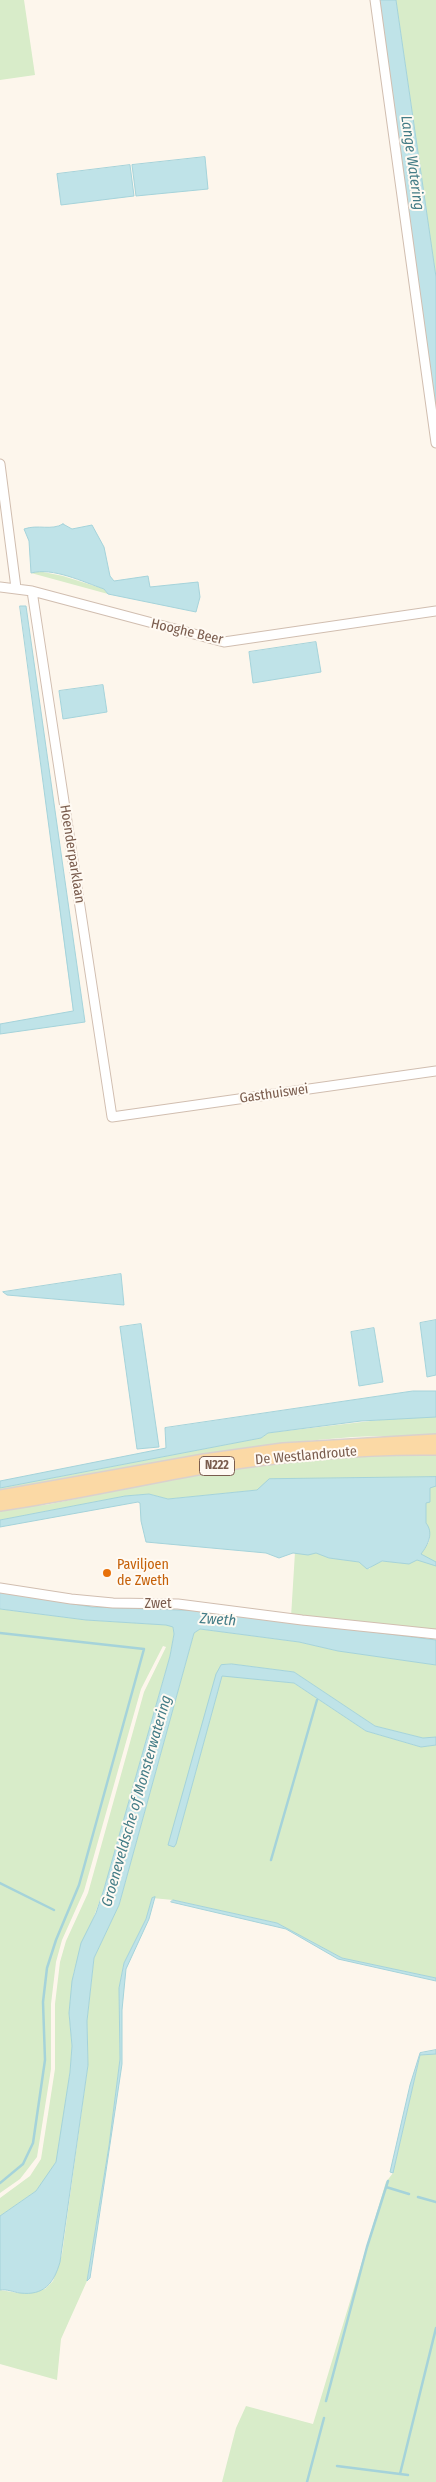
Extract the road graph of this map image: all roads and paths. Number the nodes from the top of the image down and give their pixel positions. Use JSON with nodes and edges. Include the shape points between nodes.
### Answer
{"nodes":[{"id":1,"x":374,"y":0,"type":"edge"},
{"id":2,"x":436,"y":443,"type":"edge"},
{"id":3,"x":0,"y":464,"type":"edge"},
{"id":4,"x":0,"y":587,"type":"edge"},
{"id":5,"x":16,"y":588,"type":"junction"},
{"id":6,"x":32,"y":591,"type":"junction"},
{"id":7,"x":436,"y":611,"type":"edge"},
{"id":8,"x":436,"y":1071,"type":"edge"},
{"id":9,"x":112,"y":1117,"type":"joint"},
{"id":10,"x":436,"y":1440,"type":"edge"},
{"id":11,"x":436,"y":1449,"type":"edge"},
{"id":12,"x":0,"y":1496,"type":"edge"},
{"id":13,"x":0,"y":1505,"type":"edge"},
{"id":14,"x":0,"y":1588,"type":"edge"},
{"id":15,"x":436,"y":1634,"type":"edge"}],
"edges":[{"from":1,"to":2,"type":"street"},
{"from":3,"to":5,"type":"street"},
{"from":4,"to":5,"type":"street","name":"Hooghe Beer"},
{"from":5,"to":6,"type":"street","name":"Hooghe Beer"},
{"from":6,"to":7,"type":"street","name":"Hooghe Beer","via":[[224,642]]},
{"from":6,"to":9,"type":"street","name":"Hoenderparklaan"},
{"from":8,"to":9,"type":"street","name":"Gasthuiswei"},
{"from":10,"to":12,"type":"main road","name":"De Westlandroute","number":"N222","via":[[265,1451]]},
{"from":11,"to":13,"type":"main road","name":"De Westlandroute","number":"N222","via":[[368,1450],[283,1457]]},
{"from":14,"to":15,"type":"street","name":"Zwet","via":[[70,1599],[185,1604]]}]}
